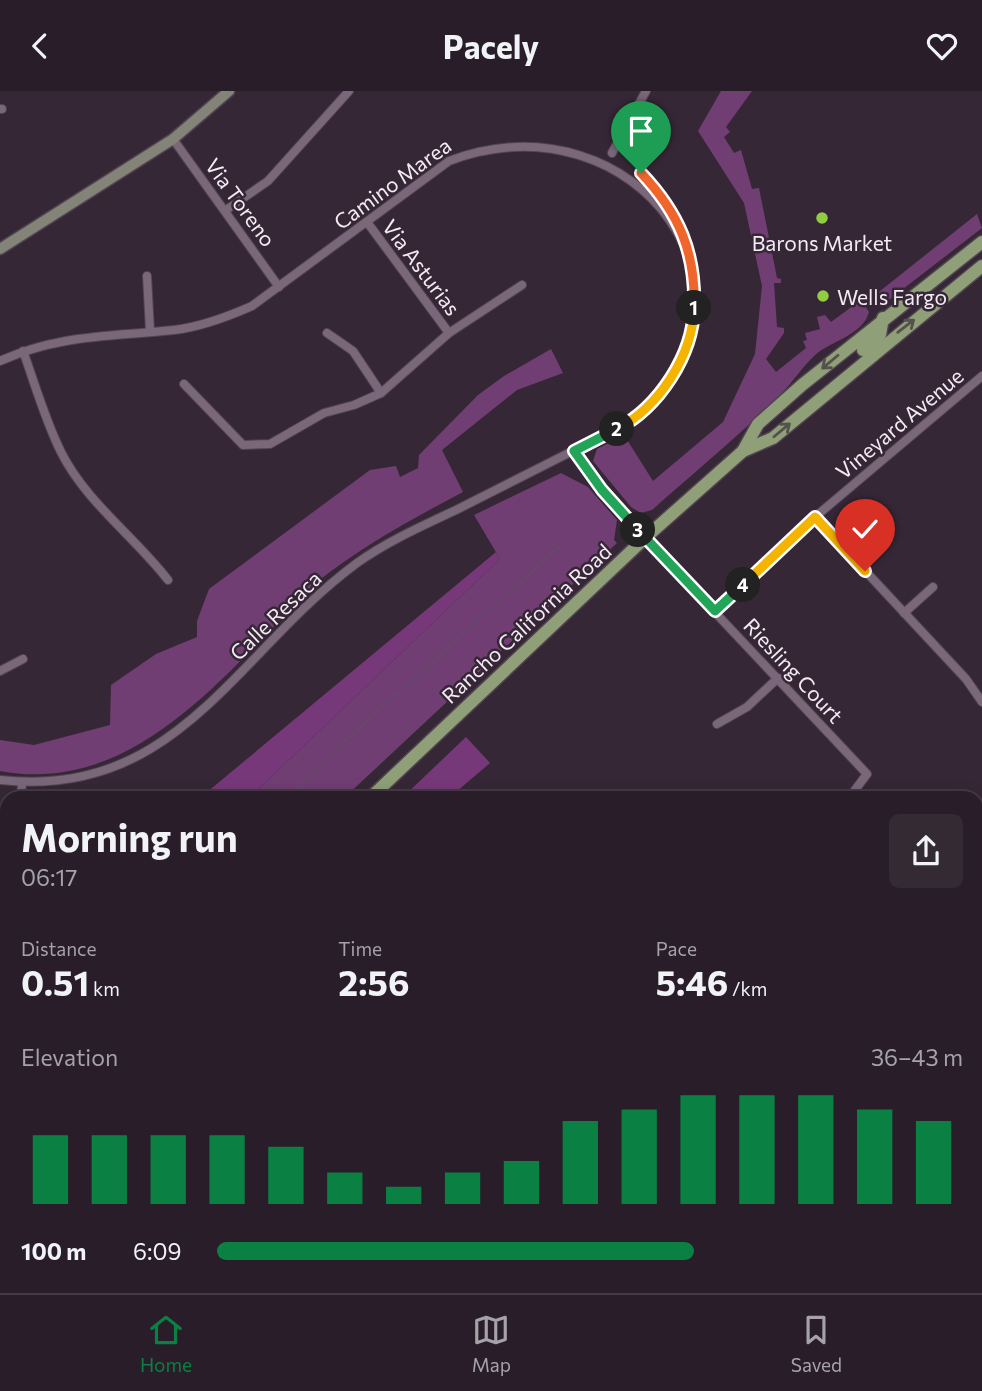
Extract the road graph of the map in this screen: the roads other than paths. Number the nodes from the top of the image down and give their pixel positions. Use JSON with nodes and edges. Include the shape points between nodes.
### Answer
{"nodes":[{"id":1,"x":229,"y":91,"type":"edge"},
{"id":2,"x":349,"y":91,"type":"edge"},
{"id":3,"x":646,"y":91,"type":"edge"},
{"id":4,"x":173,"y":139,"type":"junction"},
{"id":5,"x":485,"y":143,"type":"dead end"},
{"id":6,"x":603,"y":149,"type":"dead end"},
{"id":7,"x":669,"y":207,"type":"dead end"},
{"id":8,"x":226,"y":210,"type":"junction"},
{"id":9,"x":367,"y":222,"type":"junction"},
{"id":10,"x":982,"y":241,"type":"edge"},
{"id":11,"x":0,"y":249,"type":"edge"},
{"id":12,"x":982,"y":266,"type":"edge"},
{"id":13,"x":147,"y":276,"type":"dead end"},
{"id":14,"x":522,"y":285,"type":"dead end"},
{"id":15,"x":279,"y":287,"type":"junction"},
{"id":16,"x":883,"y":318,"type":"junction"},
{"id":17,"x":150,"y":331,"type":"junction"},
{"id":18,"x":327,"y":333,"type":"dead end"},
{"id":19,"x":449,"y":333,"type":"junction"},
{"id":20,"x":23,"y":351,"type":"junction"},
{"id":21,"x":0,"y":361,"type":"edge"},
{"id":22,"x":982,"y":376,"type":"edge"},
{"id":23,"x":184,"y":384,"type":"dead end"},
{"id":24,"x":381,"y":393,"type":"junction"},
{"id":25,"x":816,"y":401,"type":"junction"},
{"id":26,"x":574,"y":451,"type":"junction"},
{"id":27,"x":743,"y":451,"type":"junction"},
{"id":28,"x":815,"y":517,"type":"junction"},
{"id":29,"x":645,"y":538,"type":"junction"},
{"id":30,"x":167,"y":580,"type":"dead end"},
{"id":31,"x":933,"y":587,"type":"dead end"},
{"id":32,"x":715,"y":611,"type":"junction"},
{"id":33,"x":904,"y":613,"type":"junction"},
{"id":34,"x":23,"y":659,"type":"dead end"},
{"id":35,"x":0,"y":671,"type":"edge"},
{"id":36,"x":778,"y":678,"type":"junction"},
{"id":37,"x":982,"y":702,"type":"edge"},
{"id":38,"x":717,"y":724,"type":"dead end"},
{"id":39,"x":0,"y":780,"type":"edge"},
{"id":40,"x":22,"y":782,"type":"junction"},
{"id":41,"x":21,"y":791,"type":"edge"},
{"id":42,"x":377,"y":791,"type":"edge"},
{"id":43,"x":854,"y":791,"type":"edge"}],
"edges":[{"from":1,"to":4,"type":"main road"},
{"from":2,"to":8,"type":"street","via":[[268,181]]},
{"from":3,"to":6,"type":"street","via":[[616,155]]},
{"from":4,"to":8,"type":"street","name":"Via Toreno"},
{"from":4,"to":11,"type":"main road"},
{"from":5,"to":9,"type":"street","name":"Camino Marea","via":[[449,161]]},
{"from":7,"to":26,"type":"street","via":[[693,265],[694,314],[689,339],[655,398],[622,426]]},
{"from":8,"to":15,"type":"street","name":"Via Toreno"},
{"from":9,"to":15,"type":"street","name":"Camino Marea"},
{"from":9,"to":19,"type":"street","name":"Via Asturias"},
{"from":10,"to":16,"type":"main road","name":"Rancho California Road"},
{"from":25,"to":12,"type":"main road","name":"Rancho California Road","one_way":true},
{"from":13,"to":17,"type":"street"},
{"from":14,"to":19,"type":"street"},
{"from":15,"to":17,"type":"street","name":"Camino Marea","via":[[227,317]]},
{"from":16,"to":25,"type":"main road","via":[[880,335],[826,382]]},
{"from":16,"to":27,"type":"main road","name":"Rancho California Road","one_way":true,"via":[[758,424]]},
{"from":17,"to":20,"type":"street","name":"Camino Marea","via":[[92,335]]},
{"from":18,"to":24,"type":"street","via":[[353,351]]},
{"from":19,"to":24,"type":"street"},
{"from":20,"to":21,"type":"street","name":"Camino Marea"},
{"from":20,"to":30,"type":"street","via":[[61,453],[97,504],[143,548]]},
{"from":22,"to":28,"type":"street","name":"Vineyard Avenue"},
{"from":23,"to":24,"type":"street","via":[[243,445],[270,444],[324,413]]},
{"from":27,"to":25,"type":"main road","name":"Rancho California Road","one_way":true,"via":[[773,437]]},
{"from":26,"to":29,"type":"street","name":"Riesling Court"},
{"from":26,"to":40,"type":"street","name":"Calle Resaca","via":[[402,535],[358,562],[196,716],[151,750],[97,773],[59,782]]},
{"from":27,"to":29,"type":"main road","name":"Rancho California Road"},
{"from":28,"to":32,"type":"street","name":"Vineyard Avenue"},
{"from":28,"to":33,"type":"street"},
{"from":29,"to":32,"type":"street","name":"Riesling Court"},
{"from":29,"to":42,"type":"main road","name":"Rancho California Road"},
{"from":31,"to":33,"type":"street"},
{"from":32,"to":36,"type":"street","name":"Riesling Court"},
{"from":33,"to":37,"type":"street"},
{"from":34,"to":35,"type":"street"},
{"from":36,"to":38,"type":"street","via":[[747,707]]},
{"from":36,"to":43,"type":"street","name":"Riesling Court","via":[[867,774]]},
{"from":39,"to":40,"type":"street","name":"Calle Resaca"},
{"from":40,"to":41,"type":"street"}]}
